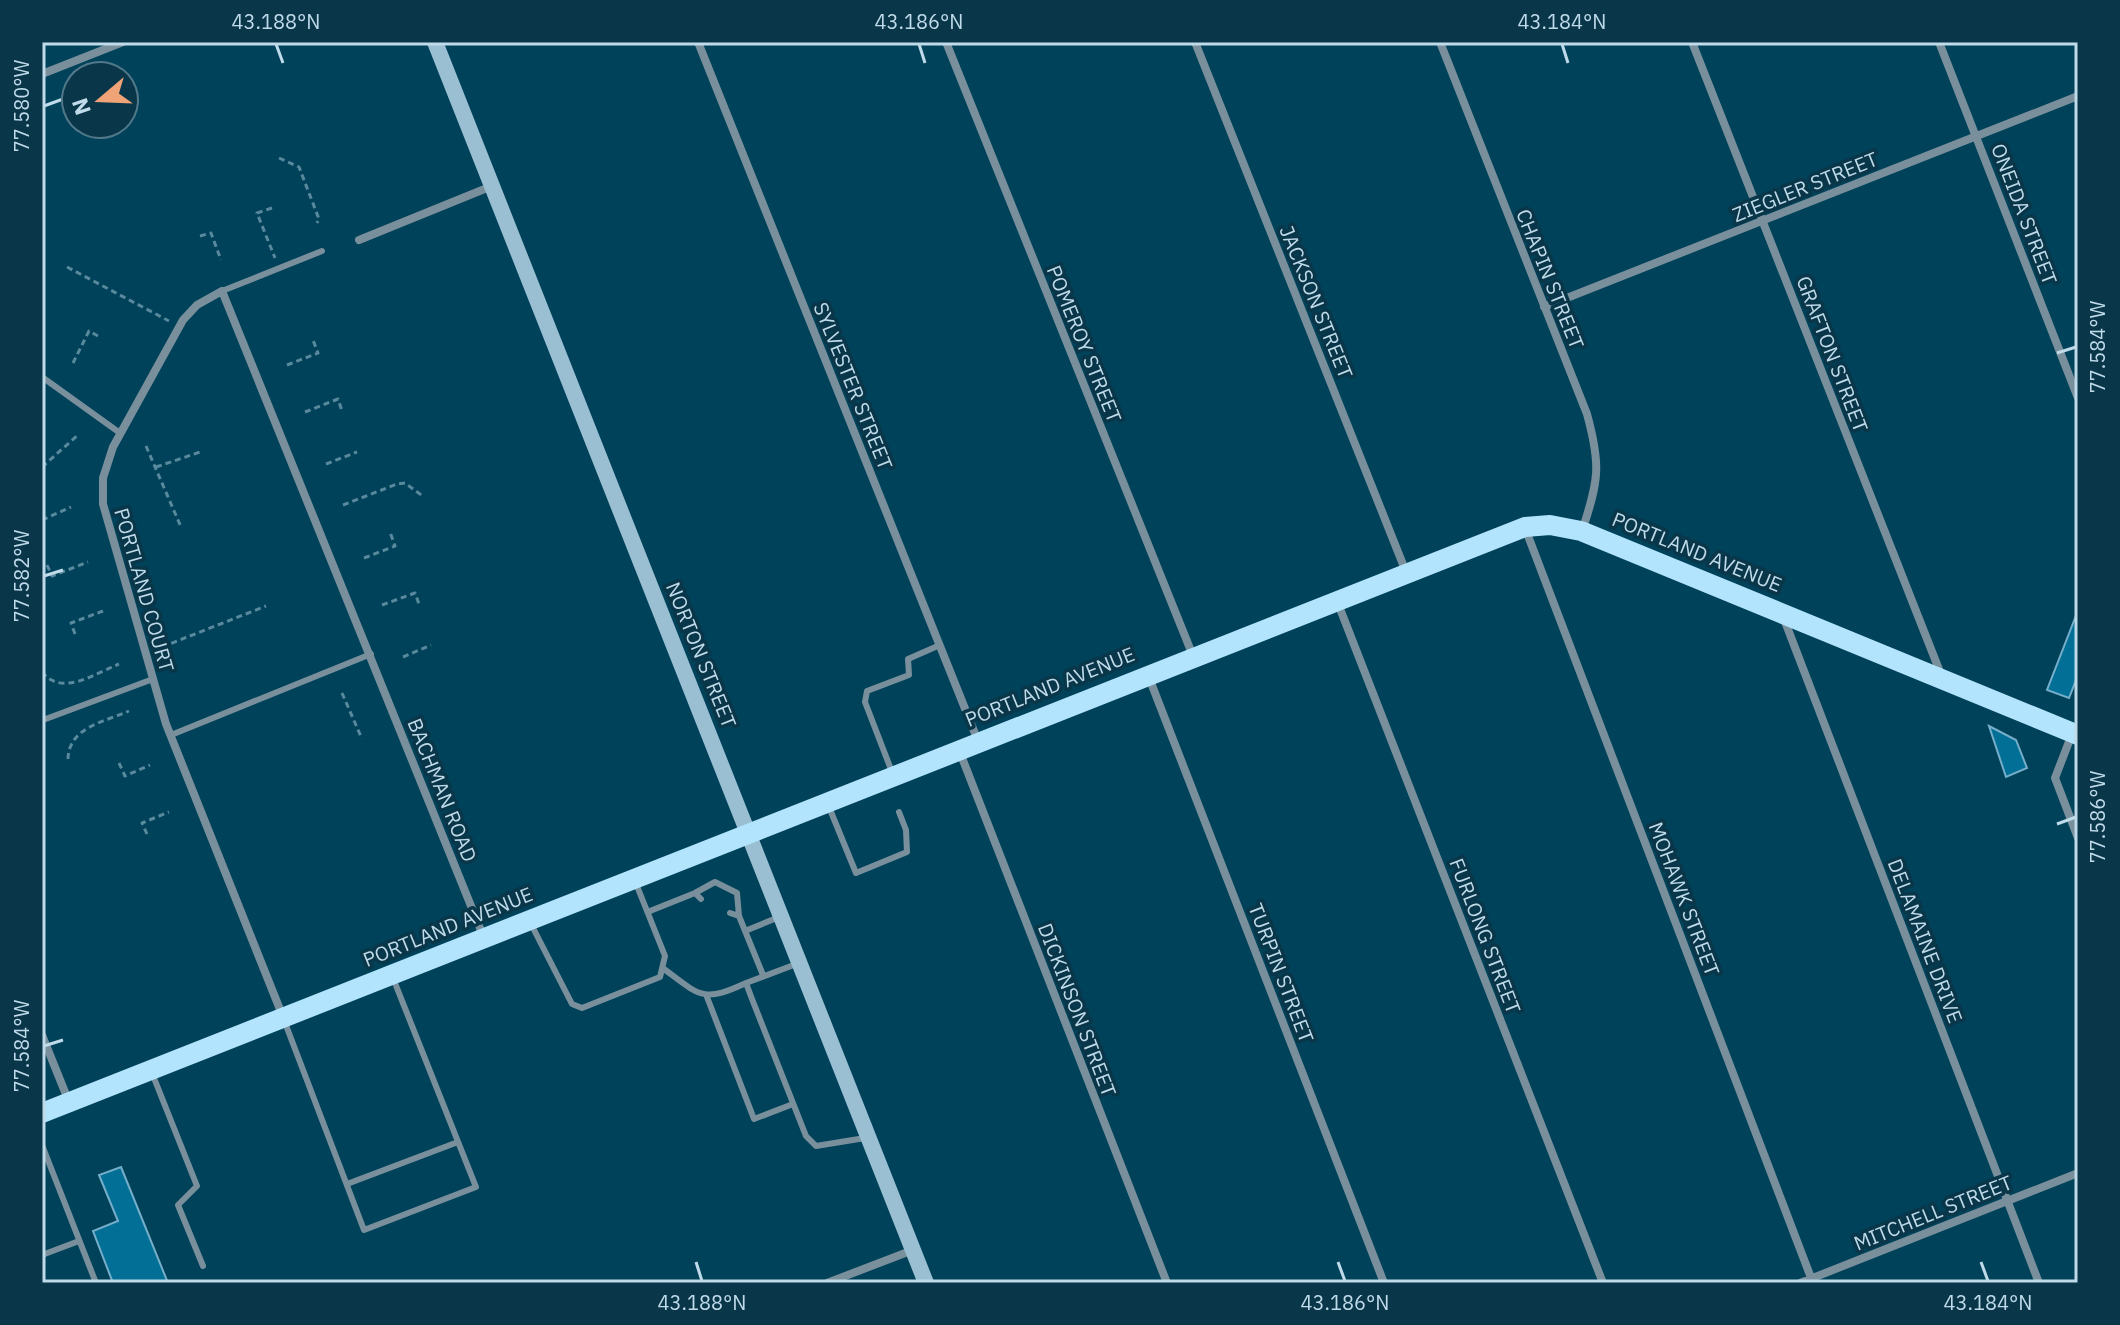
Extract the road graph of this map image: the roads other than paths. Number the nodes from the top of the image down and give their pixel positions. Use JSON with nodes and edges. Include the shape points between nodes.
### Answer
{"nodes":[{"id":1,"x":123,"y":42,"type":"edge"},
{"id":2,"x":435,"y":42,"type":"edge"},
{"id":3,"x":698,"y":42,"type":"edge"},
{"id":4,"x":946,"y":42,"type":"edge"},
{"id":5,"x":1195,"y":42,"type":"edge"},
{"id":6,"x":1440,"y":42,"type":"edge"},
{"id":7,"x":1692,"y":42,"type":"edge"},
{"id":8,"x":1939,"y":42,"type":"edge"},
{"id":9,"x":42,"y":74,"type":"edge"},
{"id":10,"x":2078,"y":96,"type":"edge"},
{"id":11,"x":1976,"y":136,"type":"junction"},
{"id":12,"x":493,"y":186,"type":"junction"},
{"id":13,"x":1763,"y":221,"type":"junction"},
{"id":14,"x":359,"y":240,"type":"dead end"},
{"id":15,"x":322,"y":251,"type":"dead end"},
{"id":16,"x":222,"y":291,"type":"junction"},
{"id":17,"x":1544,"y":307,"type":"junction"},
{"id":18,"x":42,"y":377,"type":"edge"},
{"id":19,"x":2078,"y":398,"type":"edge"},
{"id":20,"x":120,"y":433,"type":"junction"},
{"id":21,"x":1525,"y":527,"type":"junction"},
{"id":22,"x":1581,"y":531,"type":"junction"},
{"id":23,"x":1407,"y":573,"type":"junction"},
{"id":24,"x":1337,"y":601,"type":"junction"},
{"id":25,"x":1781,"y":611,"type":"junction"},
{"id":26,"x":940,"y":645,"type":"junction"},
{"id":27,"x":371,"y":654,"type":"junction"},
{"id":28,"x":1193,"y":657,"type":"junction"},
{"id":29,"x":1148,"y":675,"type":"junction"},
{"id":30,"x":1942,"y":678,"type":"junction"},
{"id":31,"x":153,"y":679,"type":"junction"},
{"id":32,"x":43,"y":720,"type":"edge"},
{"id":33,"x":2075,"y":734,"type":"edge"},
{"id":34,"x":171,"y":735,"type":"junction"},
{"id":35,"x":978,"y":742,"type":"junction"},
{"id":36,"x":958,"y":750,"type":"junction"},
{"id":37,"x":893,"y":776,"type":"junction"},
{"id":38,"x":827,"y":804,"type":"junction"},
{"id":39,"x":899,"y":812,"type":"dead end"},
{"id":40,"x":750,"y":833,"type":"junction"},
{"id":41,"x":2077,"y":833,"type":"edge"},
{"id":42,"x":634,"y":879,"type":"junction"},
{"id":43,"x":695,"y":893,"type":"junction"},
{"id":44,"x":701,"y":899,"type":"dead end"},
{"id":45,"x":650,"y":911,"type":"junction"},
{"id":46,"x":730,"y":913,"type":"dead end"},
{"id":47,"x":739,"y":916,"type":"junction"},
{"id":48,"x":781,"y":916,"type":"junction"},
{"id":49,"x":529,"y":921,"type":"junction"},
{"id":50,"x":745,"y":931,"type":"junction"},
{"id":51,"x":484,"y":938,"type":"junction"},
{"id":52,"x":799,"y":963,"type":"junction"},
{"id":53,"x":664,"y":969,"type":"junction"},
{"id":54,"x":392,"y":975,"type":"junction"},
{"id":55,"x":763,"y":975,"type":"junction"},
{"id":56,"x":746,"y":983,"type":"junction"},
{"id":57,"x":707,"y":997,"type":"junction"},
{"id":58,"x":283,"y":1018,"type":"junction"},
{"id":59,"x":42,"y":1035,"type":"edge"},
{"id":60,"x":150,"y":1070,"type":"junction"},
{"id":61,"x":69,"y":1102,"type":"junction"},
{"id":62,"x":793,"y":1104,"type":"junction"},
{"id":63,"x":42,"y":1113,"type":"edge"},
{"id":64,"x":869,"y":1137,"type":"junction"},
{"id":65,"x":458,"y":1142,"type":"junction"},
{"id":66,"x":42,"y":1145,"type":"edge"},
{"id":67,"x":2078,"y":1173,"type":"edge"},
{"id":68,"x":347,"y":1184,"type":"junction"},
{"id":69,"x":2008,"y":1201,"type":"junction"},
{"id":70,"x":79,"y":1241,"type":"junction"},
{"id":71,"x":913,"y":1250,"type":"junction"},
{"id":72,"x":42,"y":1255,"type":"edge"},
{"id":73,"x":203,"y":1266,"type":"dead end"},
{"id":74,"x":1812,"y":1281,"type":"edge"},
{"id":75,"x":96,"y":1283,"type":"edge"},
{"id":76,"x":827,"y":1283,"type":"edge"},
{"id":77,"x":926,"y":1283,"type":"edge"},
{"id":78,"x":1167,"y":1283,"type":"edge"},
{"id":79,"x":1384,"y":1283,"type":"edge"},
{"id":80,"x":1603,"y":1283,"type":"edge"},
{"id":81,"x":1800,"y":1283,"type":"edge"},
{"id":82,"x":2039,"y":1283,"type":"edge"}],
"edges":[{"from":1,"to":9,"type":"street"},
{"from":2,"to":12,"type":"main road","name":"NORTON STREET"},
{"from":3,"to":26,"type":"street","name":"SYLVESTER STREET"},
{"from":4,"to":28,"type":"street","name":"POMEROY STREET"},
{"from":5,"to":23,"type":"street","name":"JACKSON STREET"},
{"from":6,"to":17,"type":"street","name":"CHAPIN STREET"},
{"from":7,"to":13,"type":"street","name":"GRAFTON STREET"},
{"from":8,"to":11,"type":"street","name":"ONEIDA STREET"},
{"from":10,"to":11,"type":"street","name":"ZIEGLER STREET"},
{"from":11,"to":13,"type":"street","name":"ZIEGLER STREET"},
{"from":11,"to":19,"type":"street","name":"ONEIDA STREET"},
{"from":12,"to":14,"type":"street"},
{"from":12,"to":40,"type":"main road","name":"NORTON STREET"},
{"from":13,"to":17,"type":"street","name":"ZIEGLER STREET"},
{"from":13,"to":30,"type":"street","name":"GRAFTON STREET"},
{"from":15,"to":16,"type":"lane"},
{"from":16,"to":20,"type":"street","name":"PORTLAND COURT","via":[[187,315]]},
{"from":16,"to":27,"type":"street"},
{"from":17,"to":22,"type":"street","name":"CHAPIN STREET","via":[[1598,456],[1593,497]]},
{"from":18,"to":20,"type":"lane"},
{"from":20,"to":31,"type":"street","name":"PORTLAND COURT","via":[[105,469],[103,504]]},
{"from":21,"to":22,"type":"main road","name":"PORTLAND AVENUE"},
{"from":21,"to":23,"type":"main road","name":"PORTLAND AVENUE"},
{"from":21,"to":74,"type":"street","name":"MOHAWK STREET"},
{"from":22,"to":25,"type":"main road","name":"PORTLAND AVENUE"},
{"from":23,"to":24,"type":"main road","name":"PORTLAND AVENUE"},
{"from":24,"to":28,"type":"main road","name":"PORTLAND AVENUE"},
{"from":24,"to":80,"type":"street","name":"FURLONG STREET"},
{"from":25,"to":30,"type":"main road","name":"PORTLAND AVENUE"},
{"from":25,"to":69,"type":"street","name":"DELAMAINE DRIVE"},
{"from":26,"to":35,"type":"street","name":"SYLVESTER STREET"},
{"from":26,"to":37,"type":"lane","via":[[908,659],[909,675],[867,691],[865,702]]},
{"from":27,"to":34,"type":"lane"},
{"from":27,"to":51,"type":"street","name":"BACHMAN ROAD"},
{"from":28,"to":29,"type":"main road","name":"PORTLAND AVENUE"},
{"from":29,"to":35,"type":"main road","name":"PORTLAND AVENUE"},
{"from":29,"to":79,"type":"street","name":"TURPIN STREET"},
{"from":30,"to":33,"type":"main road","name":"PORTLAND AVENUE"},
{"from":31,"to":32,"type":"lane"},
{"from":31,"to":34,"type":"street","name":"PORTLAND COURT"},
{"from":33,"to":41,"type":"street","via":[[2055,778]]},
{"from":34,"to":58,"type":"street","name":"PORTLAND COURT"},
{"from":35,"to":36,"type":"main road","name":"PORTLAND AVENUE"},
{"from":36,"to":37,"type":"main road","name":"PORTLAND AVENUE"},
{"from":36,"to":78,"type":"street","name":"DICKINSON STREET"},
{"from":37,"to":38,"type":"main road","name":"PORTLAND AVENUE"},
{"from":38,"to":39,"type":"lane","via":[[856,873],[907,852]]},
{"from":38,"to":40,"type":"main road","name":"PORTLAND AVENUE"},
{"from":40,"to":42,"type":"main road","name":"PORTLAND AVENUE"},
{"from":40,"to":48,"type":"main road","name":"NORTON STREET"},
{"from":42,"to":45,"type":"lane"},
{"from":42,"to":49,"type":"main road","name":"PORTLAND AVENUE"},
{"from":43,"to":44,"type":"lane"},
{"from":43,"to":45,"type":"lane"},
{"from":43,"to":47,"type":"lane","via":[[715,882],[737,893]]},
{"from":45,"to":53,"type":"lane","via":[[665,956]]},
{"from":46,"to":47,"type":"lane"},
{"from":47,"to":50,"type":"lane"},
{"from":48,"to":50,"type":"lane"},
{"from":48,"to":52,"type":"main road","name":"NORTON STREET"},
{"from":49,"to":51,"type":"main road","name":"PORTLAND AVENUE"},
{"from":49,"to":53,"type":"lane","via":[[572,1004],[582,1008],[660,977]]},
{"from":50,"to":55,"type":"lane"},
{"from":51,"to":54,"type":"main road","name":"PORTLAND AVENUE"},
{"from":52,"to":55,"type":"lane"},
{"from":52,"to":64,"type":"main road","name":"NORTON STREET"},
{"from":53,"to":57,"type":"lane"},
{"from":54,"to":58,"type":"main road","name":"PORTLAND AVENUE"},
{"from":54,"to":65,"type":"lane"},
{"from":55,"to":56,"type":"lane"},
{"from":56,"to":57,"type":"lane"},
{"from":56,"to":62,"type":"lane"},
{"from":57,"to":62,"type":"lane","via":[[754,1119]]},
{"from":58,"to":60,"type":"main road","name":"PORTLAND AVENUE"},
{"from":58,"to":68,"type":"lane"},
{"from":59,"to":61,"type":"street"},
{"from":60,"to":61,"type":"main road","name":"PORTLAND AVENUE"},
{"from":60,"to":73,"type":"lane","via":[[197,1186],[178,1205]]},
{"from":61,"to":63,"type":"main road","name":"PORTLAND AVENUE"},
{"from":62,"to":64,"type":"lane","via":[[816,1146]]},
{"from":64,"to":71,"type":"main road","name":"NORTON STREET"},
{"from":65,"to":68,"type":"lane"},
{"from":65,"to":68,"type":"lane","via":[[476,1187],[364,1230]]},
{"from":66,"to":70,"type":"lane"},
{"from":67,"to":69,"type":"street","name":"MITCHELL STREET"},
{"from":69,"to":74,"type":"street","name":"MITCHELL STREET"},
{"from":69,"to":82,"type":"street","name":"DELAMAINE DRIVE"},
{"from":70,"to":72,"type":"lane"},
{"from":70,"to":75,"type":"lane"},
{"from":71,"to":76,"type":"street"},
{"from":71,"to":77,"type":"main road","name":"NORTON STREET"},
{"from":74,"to":81,"type":"street","name":"MITCHELL STREET"}]}
